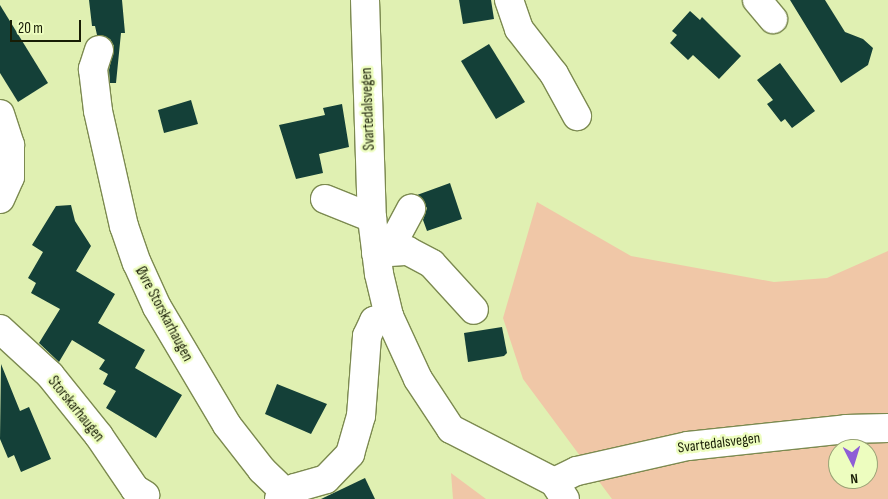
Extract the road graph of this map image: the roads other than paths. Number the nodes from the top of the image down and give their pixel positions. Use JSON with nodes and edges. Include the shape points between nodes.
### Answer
{"nodes":[{"id":1,"x":365,"y":0,"type":"edge"},
{"id":2,"x":509,"y":0,"type":"edge"},
{"id":3,"x":99,"y":50,"type":"dead end"},
{"id":4,"x":0,"y":114,"type":"edge"},
{"id":5,"x":577,"y":116,"type":"dead end"},
{"id":6,"x":0,"y":199,"type":"edge"},
{"id":7,"x":325,"y":199,"type":"dead end"},
{"id":8,"x":411,"y":209,"type":"dead end"},
{"id":9,"x":372,"y":218,"type":"junction"},
{"id":10,"x":382,"y":251,"type":"junction"},
{"id":11,"x":474,"y":310,"type":"dead end"},
{"id":12,"x":389,"y":316,"type":"junction"},
{"id":13,"x":0,"y":329,"type":"edge"},
{"id":14,"x":888,"y":428,"type":"edge"},
{"id":15,"x":331,"y":489,"type":"edge"},
{"id":16,"x":560,"y":491,"type":"edge"},
{"id":17,"x":146,"y":495,"type":"dead end"},
{"id":18,"x":282,"y":496,"type":"edge"}],
"edges":[{"from":1,"to":9,"type":"street","name":"Svartedalsvegen"},
{"from":2,"to":5,"type":"street","via":[[519,30],[554,74]]},
{"from":3,"to":18,"type":"street","name":"Øvre Storskarhaugen","via":[[93,70],[98,112],[124,226],[137,263],[158,307],[227,425]]},
{"from":4,"to":6,"type":"street","via":[[10,145],[10,177]]},
{"from":7,"to":9,"type":"street"},
{"from":8,"to":10,"type":"street"},
{"from":9,"to":10,"type":"street","name":"Svartedalsvegen"},
{"from":10,"to":11,"type":"street","via":[[408,251],[432,264]]},
{"from":10,"to":12,"type":"street","name":"Svartedalsvegen"},
{"from":12,"to":15,"type":"street","name":"Øvre Storskarhaugen","via":[[374,320],[369,328],[361,416],[356,436]]},
{"from":12,"to":16,"type":"street","name":"Svartedalsvegen","via":[[418,379],[452,429]]},
{"from":13,"to":17,"type":"street","name":"Storskarhaugen","via":[[50,376],[99,436],[135,489]]},
{"from":14,"to":16,"type":"street","name":"Svartedalsvegen","via":[[846,429],[688,446],[577,470]]},
{"from":15,"to":18,"type":"street","name":"Øvre Storskarhaugen"}]}
